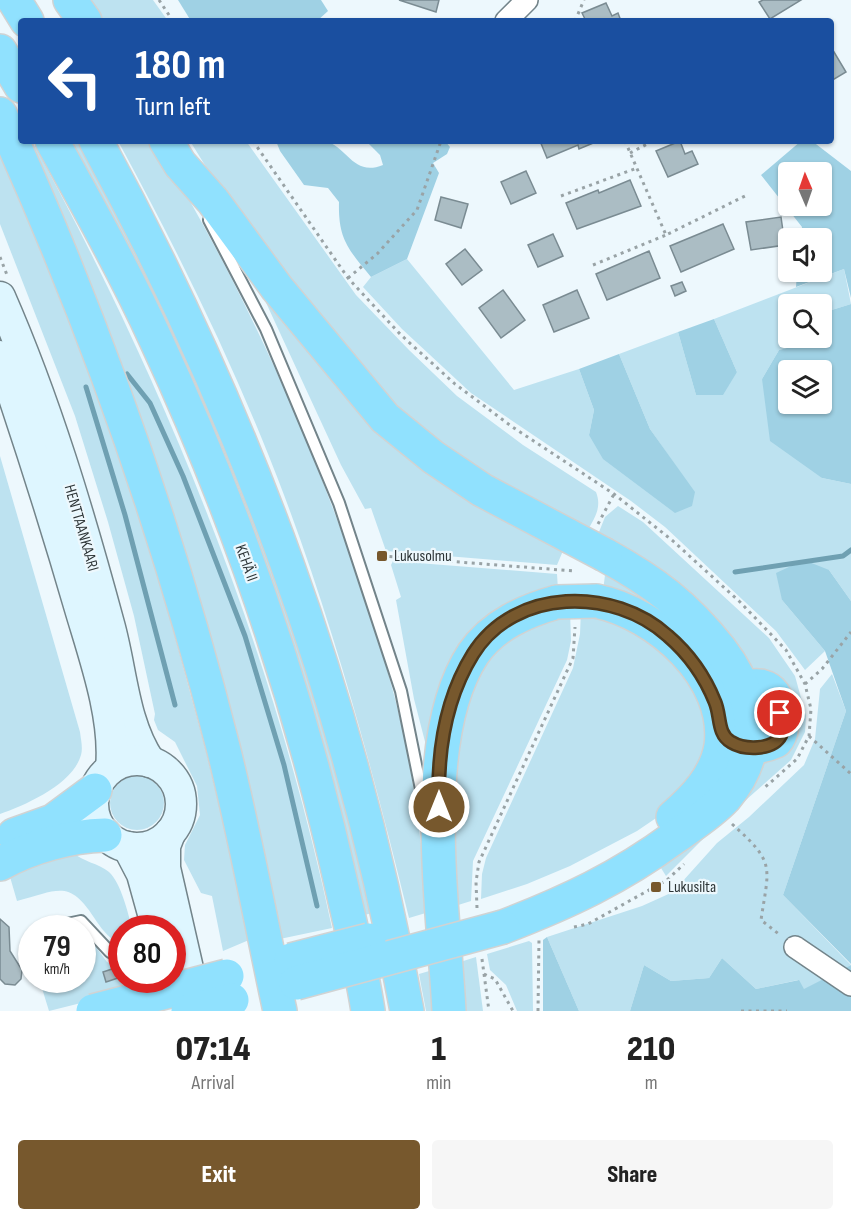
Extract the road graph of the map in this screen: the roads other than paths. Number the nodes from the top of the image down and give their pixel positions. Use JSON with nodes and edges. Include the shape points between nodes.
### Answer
{"nodes":[{"id":1,"x":14,"y":0,"type":"edge"},
{"id":2,"x":70,"y":0,"type":"edge"},
{"id":3,"x":527,"y":0,"type":"edge"},
{"id":4,"x":25,"y":18,"type":"edge"},
{"id":5,"x":83,"y":18,"type":"edge"},
{"id":6,"x":510,"y":18,"type":"edge"},
{"id":7,"x":0,"y":51,"type":"edge"},
{"id":8,"x":18,"y":81,"type":"edge"},
{"id":9,"x":0,"y":114,"type":"edge"},
{"id":10,"x":54,"y":144,"type":"edge"},
{"id":11,"x":98,"y":144,"type":"edge"},
{"id":12,"x":173,"y":152,"type":"edge"},
{"id":13,"x":0,"y":299,"type":"edge"},
{"id":14,"x":0,"y":356,"type":"edge"},
{"id":15,"x":744,"y":686,"type":"junction"},
{"id":16,"x":719,"y":719,"type":"junction"},
{"id":17,"x":750,"y":747,"type":"junction"},
{"id":18,"x":150,"y":762,"type":"junction"},
{"id":19,"x":103,"y":779,"type":"junction"},
{"id":20,"x":170,"y":833,"type":"junction"},
{"id":21,"x":0,"y":840,"type":"edge"},
{"id":22,"x":116,"y":841,"type":"junction"},
{"id":23,"x":0,"y":864,"type":"edge"},
{"id":24,"x":441,"y":894,"type":"junction"},
{"id":25,"x":153,"y":915,"type":"edge"},
{"id":26,"x":490,"y":925,"type":"junction"},
{"id":27,"x":96,"y":937,"type":"edge"},
{"id":28,"x":795,"y":947,"type":"road end"},
{"id":29,"x":108,"y":950,"type":"edge"},
{"id":30,"x":283,"y":981,"type":"edge"},
{"id":31,"x":851,"y":985,"type":"edge"},
{"id":32,"x":229,"y":988,"type":"junction"},
{"id":33,"x":173,"y":993,"type":"edge"},
{"id":34,"x":93,"y":1011,"type":"edge"},
{"id":35,"x":176,"y":1011,"type":"edge"},
{"id":36,"x":188,"y":1011,"type":"edge"},
{"id":37,"x":198,"y":1011,"type":"edge"},
{"id":38,"x":368,"y":1011,"type":"edge"},
{"id":39,"x":407,"y":1011,"type":"edge"},
{"id":40,"x":448,"y":1011,"type":"edge"}],
"edges":[{"from":1,"to":4,"type":"highway"},
{"from":2,"to":5,"type":"highway"},
{"from":3,"to":6,"type":"street"},
{"from":7,"to":8,"type":"highway"},
{"from":9,"to":30,"type":"highway","via":[[81,306],[152,499],[223,747]]},
{"from":10,"to":38,"type":"highway","name":"KEHÄ II","via":[[156,339],[250,572],[294,701],[325,812]]},
{"from":11,"to":39,"type":"highway","via":[[166,274],[241,441],[291,571],[362,805]]},
{"from":12,"to":15,"type":"highway","via":[[277,288],[385,418],[482,490],[663,590],[718,648]]},
{"from":12,"to":24,"type":"lane","via":[[266,329],[339,503],[401,691]]},
{"from":13,"to":18,"type":"main road","name":"HENTTAANKAARI","via":[[50,426],[110,625],[134,731]]},
{"from":14,"to":19,"type":"main road","name":"HENTTAANKAARI","via":[[50,503],[90,643],[112,736]]},
{"from":15,"to":16,"type":"highway","via":[[727,694]]},
{"from":15,"to":17,"type":"highway","via":[[752,715]]},
{"from":16,"to":17,"type":"highway","via":[[730,742]]},
{"from":16,"to":24,"type":"highway","via":[[699,670],[667,634],[629,610],[576,602],[519,615],[474,652],[455,688],[445,728],[438,786]]},
{"from":16,"to":26,"type":"highway","via":[[717,759],[710,776],[689,803],[639,842]]},
{"from":17,"to":26,"type":"highway","via":[[739,778],[724,798],[664,846],[600,887]]},
{"from":18,"to":19,"type":"main road","via":[[134,760]]},
{"from":18,"to":20,"type":"main road","via":[[169,774],[179,792],[180,814]]},
{"from":19,"to":21,"type":"highway","via":[[52,821]]},
{"from":19,"to":22,"type":"main road","via":[[93,814]]},
{"from":20,"to":22,"type":"main road","via":[[146,848]]},
{"from":20,"to":37,"type":"main road","via":[[165,846],[165,868]]},
{"from":22,"to":23,"type":"highway","via":[[74,838]]},
{"from":22,"to":25,"type":"main road","via":[[142,874]]},
{"from":24,"to":40,"type":"highway"},
{"from":26,"to":30,"type":"highway","bridge":true},
{"from":27,"to":29,"type":"lane"},
{"from":28,"to":31,"type":"street"},
{"from":30,"to":32,"type":"highway"},
{"from":32,"to":34,"type":"highway","bridge":true},
{"from":32,"to":36,"type":"highway","bridge":true},
{"from":33,"to":35,"type":"main road"}]}
